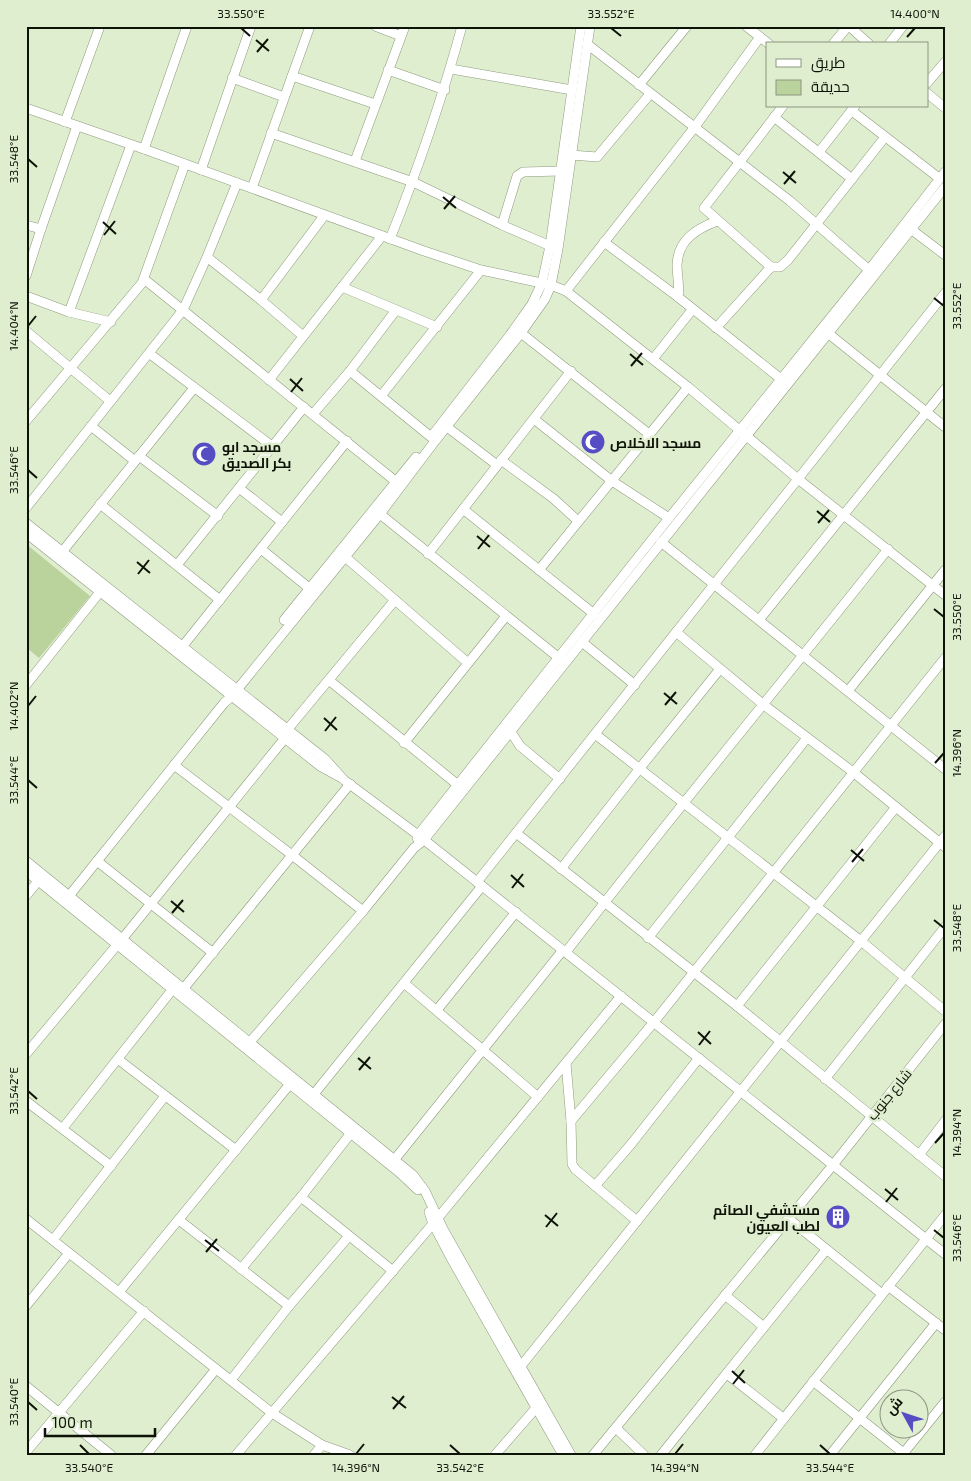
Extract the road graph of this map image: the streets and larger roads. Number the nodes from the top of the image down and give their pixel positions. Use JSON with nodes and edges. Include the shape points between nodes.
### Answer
{"nodes":[{"id":1,"x":100,"y":26,"type":"edge"},
{"id":2,"x":187,"y":26,"type":"edge"},
{"id":3,"x":251,"y":26,"type":"edge"},
{"id":4,"x":310,"y":26,"type":"edge"},
{"id":5,"x":375,"y":26,"type":"edge"},
{"id":6,"x":405,"y":26,"type":"edge"},
{"id":7,"x":462,"y":26,"type":"edge"},
{"id":8,"x":581,"y":26,"type":"edge"},
{"id":9,"x":590,"y":26,"type":"edge"},
{"id":10,"x":687,"y":26,"type":"edge"},
{"id":11,"x":746,"y":26,"type":"edge"},
{"id":12,"x":848,"y":26,"type":"edge"},
{"id":13,"x":903,"y":26,"type":"edge"},
{"id":14,"x":401,"y":36,"type":"junction"},
{"id":15,"x":760,"y":37,"type":"junction"},
{"id":16,"x":766,"y":42,"type":"edge"},
{"id":17,"x":835,"y":42,"type":"edge"},
{"id":18,"x":867,"y":42,"type":"edge"},
{"id":19,"x":891,"y":42,"type":"edge"},
{"id":20,"x":587,"y":44,"type":"junction"},
{"id":21,"x":945,"y":62,"type":"edge"},
{"id":22,"x":451,"y":69,"type":"junction"},
{"id":23,"x":388,"y":70,"type":"junction"},
{"id":24,"x":292,"y":76,"type":"junction"},
{"id":25,"x":232,"y":78,"type":"junction"},
{"id":26,"x":928,"y":82,"type":"edge"},
{"id":27,"x":639,"y":86,"type":"junction"},
{"id":28,"x":445,"y":90,"type":"junction"},
{"id":29,"x":572,"y":90,"type":"junction"},
{"id":30,"x":650,"y":94,"type":"junction"},
{"id":31,"x":928,"y":94,"type":"edge"},
{"id":32,"x":284,"y":97,"type":"junction"},
{"id":33,"x":375,"y":104,"type":"junction"},
{"id":34,"x":26,"y":108,"type":"edge"},
{"id":35,"x":781,"y":108,"type":"edge"},
{"id":36,"x":945,"y":108,"type":"edge"},
{"id":37,"x":854,"y":109,"type":"edge"},
{"id":38,"x":774,"y":117,"type":"junction"},
{"id":39,"x":65,"y":122,"type":"junction"},
{"id":40,"x":77,"y":126,"type":"junction"},
{"id":41,"x":694,"y":128,"type":"junction"},
{"id":42,"x":271,"y":133,"type":"junction"},
{"id":43,"x":885,"y":137,"type":"junction"},
{"id":44,"x":132,"y":145,"type":"junction"},
{"id":45,"x":144,"y":149,"type":"junction"},
{"id":46,"x":819,"y":152,"type":"junction"},
{"id":47,"x":571,"y":155,"type":"junction"},
{"id":48,"x":356,"y":161,"type":"junction"},
{"id":49,"x":740,"y":163,"type":"junction"},
{"id":50,"x":185,"y":164,"type":"junction"},
{"id":51,"x":201,"y":170,"type":"junction"},
{"id":52,"x":561,"y":171,"type":"junction"},
{"id":53,"x":942,"y":175,"type":"edge"},
{"id":54,"x":852,"y":179,"type":"junction"},
{"id":55,"x":413,"y":182,"type":"junction"},
{"id":56,"x":237,"y":184,"type":"junction"},
{"id":57,"x":945,"y":187,"type":"edge"},
{"id":58,"x":252,"y":188,"type":"junction"},
{"id":59,"x":324,"y":216,"type":"junction"},
{"id":60,"x":717,"y":221,"type":"junction"},
{"id":61,"x":816,"y":224,"type":"junction"},
{"id":62,"x":26,"y":225,"type":"edge"},
{"id":63,"x":502,"y":225,"type":"junction"},
{"id":64,"x":40,"y":230,"type":"junction"},
{"id":65,"x":912,"y":230,"type":"junction"},
{"id":66,"x":386,"y":237,"type":"junction"},
{"id":67,"x":604,"y":242,"type":"junction"},
{"id":68,"x":554,"y":247,"type":"junction"},
{"id":69,"x":945,"y":255,"type":"edge"},
{"id":70,"x":208,"y":257,"type":"junction"},
{"id":71,"x":771,"y":267,"type":"junction"},
{"id":72,"x":482,"y":270,"type":"junction"},
{"id":73,"x":869,"y":270,"type":"junction"},
{"id":74,"x":26,"y":276,"type":"edge"},
{"id":75,"x":144,"y":279,"type":"junction"},
{"id":76,"x":547,"y":284,"type":"junction"},
{"id":77,"x":342,"y":287,"type":"junction"},
{"id":78,"x":566,"y":291,"type":"junction"},
{"id":79,"x":945,"y":293,"type":"edge"},
{"id":80,"x":26,"y":296,"type":"edge"},
{"id":81,"x":678,"y":297,"type":"junction"},
{"id":82,"x":261,"y":300,"type":"junction"},
{"id":83,"x":183,"y":310,"type":"junction"},
{"id":84,"x":396,"y":310,"type":"junction"},
{"id":85,"x":692,"y":310,"type":"junction"},
{"id":86,"x":69,"y":312,"type":"junction"},
{"id":87,"x":111,"y":322,"type":"junction"},
{"id":88,"x":437,"y":327,"type":"junction"},
{"id":89,"x":716,"y":328,"type":"junction"},
{"id":90,"x":26,"y":332,"type":"edge"},
{"id":91,"x":521,"y":334,"type":"junction"},
{"id":92,"x":829,"y":334,"type":"junction"},
{"id":93,"x":303,"y":336,"type":"junction"},
{"id":94,"x":150,"y":354,"type":"junction"},
{"id":95,"x":653,"y":359,"type":"junction"},
{"id":96,"x":72,"y":369,"type":"junction"},
{"id":97,"x":350,"y":371,"type":"junction"},
{"id":98,"x":571,"y":372,"type":"junction"},
{"id":99,"x":880,"y":375,"type":"junction"},
{"id":100,"x":780,"y":379,"type":"junction"},
{"id":101,"x":269,"y":380,"type":"junction"},
{"id":102,"x":688,"y":387,"type":"junction"},
{"id":103,"x":194,"y":388,"type":"junction"},
{"id":104,"x":945,"y":389,"type":"edge"},
{"id":105,"x":382,"y":396,"type":"junction"},
{"id":106,"x":110,"y":401,"type":"junction"},
{"id":107,"x":304,"y":407,"type":"junction"},
{"id":108,"x":926,"y":412,"type":"junction"},
{"id":109,"x":313,"y":414,"type":"junction"},
{"id":110,"x":534,"y":419,"type":"junction"},
{"id":111,"x":26,"y":421,"type":"edge"},
{"id":112,"x":90,"y":426,"type":"junction"},
{"id":113,"x":447,"y":427,"type":"junction"},
{"id":114,"x":945,"y":427,"type":"edge"},
{"id":115,"x":744,"y":432,"type":"junction"},
{"id":116,"x":650,"y":434,"type":"junction"},
{"id":117,"x":431,"y":437,"type":"junction"},
{"id":118,"x":347,"y":441,"type":"junction"},
{"id":119,"x":272,"y":446,"type":"junction"},
{"id":120,"x":137,"y":459,"type":"junction"},
{"id":121,"x":499,"y":463,"type":"junction"},
{"id":122,"x":798,"y":479,"type":"junction"},
{"id":123,"x":612,"y":481,"type":"junction"},
{"id":124,"x":398,"y":484,"type":"junction"},
{"id":125,"x":239,"y":488,"type":"junction"},
{"id":126,"x":100,"y":504,"type":"junction"},
{"id":127,"x":26,"y":508,"type":"edge"},
{"id":128,"x":463,"y":509,"type":"junction"},
{"id":129,"x":380,"y":514,"type":"junction"},
{"id":130,"x":844,"y":514,"type":"junction"},
{"id":131,"x":218,"y":516,"type":"junction"},
{"id":132,"x":669,"y":518,"type":"junction"},
{"id":133,"x":578,"y":521,"type":"junction"},
{"id":134,"x":282,"y":522,"type":"junction"},
{"id":135,"x":26,"y":523,"type":"edge"},
{"id":136,"x":26,"y":533,"type":"edge"},
{"id":137,"x":661,"y":542,"type":"junction"},
{"id":138,"x":261,"y":549,"type":"junction"},
{"id":139,"x":888,"y":549,"type":"junction"},
{"id":140,"x":62,"y":552,"type":"junction"},
{"id":141,"x":428,"y":554,"type":"junction"},
{"id":142,"x":344,"y":556,"type":"junction"},
{"id":143,"x":178,"y":565,"type":"junction"},
{"id":144,"x":539,"y":570,"type":"junction"},
{"id":145,"x":945,"y":570,"type":"edge"},
{"id":146,"x":714,"y":584,"type":"junction"},
{"id":147,"x":932,"y":585,"type":"junction"},
{"id":148,"x":309,"y":588,"type":"junction"},
{"id":149,"x":100,"y":592,"type":"junction"},
{"id":150,"x":945,"y":595,"type":"edge"},
{"id":151,"x":220,"y":600,"type":"junction"},
{"id":152,"x":396,"y":600,"type":"junction"},
{"id":153,"x":594,"y":614,"type":"junction"},
{"id":154,"x":506,"y":616,"type":"junction"},
{"id":155,"x":759,"y":620,"type":"junction"},
{"id":156,"x":676,"y":632,"type":"junction"},
{"id":157,"x":582,"y":642,"type":"junction"},
{"id":158,"x":182,"y":647,"type":"junction"},
{"id":159,"x":804,"y":656,"type":"junction"},
{"id":160,"x":559,"y":658,"type":"junction"},
{"id":161,"x":945,"y":658,"type":"edge"},
{"id":162,"x":468,"y":663,"type":"junction"},
{"id":163,"x":720,"y":669,"type":"junction"},
{"id":164,"x":554,"y":671,"type":"junction"},
{"id":165,"x":330,"y":681,"type":"junction"},
{"id":166,"x":26,"y":685,"type":"edge"},
{"id":167,"x":635,"y":685,"type":"junction"},
{"id":168,"x":232,"y":691,"type":"junction"},
{"id":169,"x":848,"y":691,"type":"junction"},
{"id":170,"x":764,"y":705,"type":"junction"},
{"id":171,"x":890,"y":725,"type":"junction"},
{"id":172,"x":511,"y":732,"type":"junction"},
{"id":173,"x":286,"y":734,"type":"junction"},
{"id":174,"x":596,"y":734,"type":"junction"},
{"id":175,"x":807,"y":738,"type":"junction"},
{"id":176,"x":404,"y":743,"type":"junction"},
{"id":177,"x":174,"y":765,"type":"junction"},
{"id":178,"x":944,"y":767,"type":"edge"},
{"id":179,"x":640,"y":768,"type":"junction"},
{"id":180,"x":852,"y":772,"type":"junction"},
{"id":181,"x":469,"y":777,"type":"junction"},
{"id":182,"x":560,"y":779,"type":"junction"},
{"id":183,"x":347,"y":782,"type":"junction"},
{"id":184,"x":458,"y":785,"type":"junction"},
{"id":185,"x":684,"y":801,"type":"junction"},
{"id":186,"x":229,"y":807,"type":"junction"},
{"id":187,"x":896,"y":808,"type":"junction"},
{"id":188,"x":516,"y":833,"type":"junction"},
{"id":189,"x":421,"y":837,"type":"junction"},
{"id":190,"x":728,"y":837,"type":"junction"},
{"id":191,"x":943,"y":842,"type":"edge"},
{"id":192,"x":292,"y":855,"type":"junction"},
{"id":193,"x":26,"y":861,"type":"edge"},
{"id":194,"x":97,"y":861,"type":"junction"},
{"id":195,"x":561,"y":869,"type":"junction"},
{"id":196,"x":26,"y":872,"type":"edge"},
{"id":197,"x":773,"y":872,"type":"junction"},
{"id":198,"x":38,"y":881,"type":"junction"},
{"id":199,"x":480,"y":884,"type":"junction"},
{"id":200,"x":26,"y":896,"type":"edge"},
{"id":201,"x":69,"y":896,"type":"junction"},
{"id":202,"x":604,"y":903,"type":"junction"},
{"id":203,"x":151,"y":904,"type":"junction"},
{"id":204,"x":817,"y":906,"type":"junction"},
{"id":205,"x":363,"y":911,"type":"junction"},
{"id":206,"x":516,"y":912,"type":"junction"},
{"id":207,"x":945,"y":927,"type":"edge"},
{"id":208,"x":648,"y":938,"type":"junction"},
{"id":209,"x":861,"y":941,"type":"junction"},
{"id":210,"x":120,"y":942,"type":"junction"},
{"id":211,"x":564,"y":951,"type":"junction"},
{"id":212,"x":213,"y":953,"type":"junction"},
{"id":213,"x":693,"y":973,"type":"junction"},
{"id":214,"x":904,"y":978,"type":"junction"},
{"id":215,"x":404,"y":983,"type":"junction"},
{"id":216,"x":184,"y":988,"type":"junction"},
{"id":217,"x":172,"y":990,"type":"junction"},
{"id":218,"x":621,"y":996,"type":"junction"},
{"id":219,"x":737,"y":1006,"type":"junction"},
{"id":220,"x":437,"y":1010,"type":"junction"},
{"id":221,"x":945,"y":1010,"type":"edge"},
{"id":222,"x":654,"y":1022,"type":"junction"},
{"id":223,"x":945,"y":1024,"type":"edge"},
{"id":224,"x":250,"y":1042,"type":"junction"},
{"id":225,"x":780,"y":1042,"type":"junction"},
{"id":226,"x":483,"y":1050,"type":"junction"},
{"id":227,"x":26,"y":1054,"type":"edge"},
{"id":228,"x":699,"y":1058,"type":"junction"},
{"id":229,"x":119,"y":1060,"type":"junction"},
{"id":230,"x":566,"y":1063,"type":"junction"},
{"id":231,"x":825,"y":1079,"type":"junction"},
{"id":232,"x":290,"y":1084,"type":"junction"},
{"id":233,"x":741,"y":1092,"type":"junction"},
{"id":234,"x":314,"y":1094,"type":"junction"},
{"id":235,"x":166,"y":1096,"type":"junction"},
{"id":236,"x":538,"y":1096,"type":"junction"},
{"id":237,"x":26,"y":1101,"type":"edge"},
{"id":238,"x":872,"y":1116,"type":"junction"},
{"id":239,"x":571,"y":1120,"type":"junction"},
{"id":240,"x":945,"y":1121,"type":"edge"},
{"id":241,"x":63,"y":1128,"type":"junction"},
{"id":242,"x":351,"y":1133,"type":"junction"},
{"id":243,"x":236,"y":1150,"type":"junction"},
{"id":244,"x":919,"y":1155,"type":"junction"},
{"id":245,"x":395,"y":1159,"type":"junction"},
{"id":246,"x":834,"y":1165,"type":"junction"},
{"id":247,"x":111,"y":1166,"type":"junction"},
{"id":248,"x":945,"y":1176,"type":"edge"},
{"id":249,"x":595,"y":1186,"type":"junction"},
{"id":250,"x":301,"y":1197,"type":"junction"},
{"id":251,"x":945,"y":1215,"type":"edge"},
{"id":252,"x":26,"y":1219,"type":"edge"},
{"id":253,"x":789,"y":1219,"type":"junction"},
{"id":254,"x":179,"y":1220,"type":"junction"},
{"id":255,"x":435,"y":1221,"type":"junction"},
{"id":256,"x":637,"y":1221,"type":"junction"},
{"id":257,"x":349,"y":1236,"type":"junction"},
{"id":258,"x":926,"y":1239,"type":"junction"},
{"id":259,"x":53,"y":1240,"type":"junction"},
{"id":260,"x":826,"y":1250,"type":"junction"},
{"id":261,"x":69,"y":1253,"type":"junction"},
{"id":262,"x":945,"y":1254,"type":"edge"},
{"id":263,"x":241,"y":1269,"type":"junction"},
{"id":264,"x":393,"y":1271,"type":"junction"},
{"id":265,"x":888,"y":1286,"type":"junction"},
{"id":266,"x":119,"y":1292,"type":"junction"},
{"id":267,"x":882,"y":1294,"type":"junction"},
{"id":268,"x":725,"y":1296,"type":"junction"},
{"id":269,"x":26,"y":1306,"type":"edge"},
{"id":270,"x":289,"y":1306,"type":"junction"},
{"id":271,"x":144,"y":1311,"type":"junction"},
{"id":272,"x":936,"y":1323,"type":"junction"},
{"id":273,"x":764,"y":1327,"type":"junction"},
{"id":274,"x":945,"y":1330,"type":"edge"},
{"id":275,"x":216,"y":1369,"type":"junction"},
{"id":276,"x":518,"y":1369,"type":"junction"},
{"id":277,"x":726,"y":1374,"type":"junction"},
{"id":278,"x":231,"y":1380,"type":"junction"},
{"id":279,"x":813,"y":1381,"type":"junction"},
{"id":280,"x":26,"y":1386,"type":"edge"},
{"id":281,"x":945,"y":1402,"type":"edge"},
{"id":282,"x":536,"y":1408,"type":"junction"},
{"id":283,"x":58,"y":1412,"type":"junction"},
{"id":284,"x":272,"y":1412,"type":"junction"},
{"id":285,"x":783,"y":1418,"type":"junction"},
{"id":286,"x":860,"y":1418,"type":"junction"},
{"id":287,"x":616,"y":1428,"type":"junction"},
{"id":288,"x":322,"y":1445,"type":"junction"},
{"id":289,"x":26,"y":1452,"type":"edge"},
{"id":290,"x":904,"y":1454,"type":"edge"},
{"id":291,"x":111,"y":1455,"type":"edge"},
{"id":292,"x":146,"y":1455,"type":"edge"},
{"id":293,"x":236,"y":1455,"type":"edge"},
{"id":294,"x":314,"y":1455,"type":"edge"},
{"id":295,"x":350,"y":1455,"type":"edge"},
{"id":296,"x":495,"y":1455,"type":"edge"},
{"id":297,"x":563,"y":1455,"type":"edge"},
{"id":298,"x":571,"y":1455,"type":"edge"},
{"id":299,"x":593,"y":1455,"type":"edge"},
{"id":300,"x":644,"y":1455,"type":"edge"},
{"id":301,"x":662,"y":1455,"type":"edge"},
{"id":302,"x":755,"y":1455,"type":"edge"},
{"id":303,"x":830,"y":1455,"type":"edge"}],
"edges":[{"from":1,"to":39,"type":"street"},
{"from":2,"to":45,"type":"street"},
{"from":3,"to":25,"type":"street"},
{"from":4,"to":24,"type":"street"},
{"from":5,"to":14,"type":"street"},
{"from":6,"to":14,"type":"street"},
{"from":7,"to":22,"type":"street"},
{"from":8,"to":29,"type":"street"},
{"from":9,"to":20,"type":"street"},
{"from":10,"to":27,"type":"street"},
{"from":11,"to":15,"type":"street"},
{"from":12,"to":17,"type":"street"},
{"from":12,"to":18,"type":"street"},
{"from":13,"to":19,"type":"street"},
{"from":14,"to":23,"type":"street"},
{"from":15,"to":16,"type":"street"},
{"from":15,"to":41,"type":"street"},
{"from":20,"to":27,"type":"street"},
{"from":20,"to":47,"type":"street"},
{"from":21,"to":26,"type":"street"},
{"from":22,"to":28,"type":"street"},
{"from":22,"to":29,"type":"street"},
{"from":23,"to":28,"type":"street"},
{"from":23,"to":33,"type":"street"},
{"from":24,"to":32,"type":"street"},
{"from":24,"to":33,"type":"street"},
{"from":25,"to":32,"type":"street"},
{"from":25,"to":51,"type":"street"},
{"from":27,"to":30,"type":"street"},
{"from":28,"to":55,"type":"street"},
{"from":29,"to":52,"type":"street"},
{"from":30,"to":41,"type":"street"},
{"from":30,"to":47,"type":"street","via":[[597,157]]},
{"from":31,"to":36,"type":"street"},
{"from":32,"to":42,"type":"street"},
{"from":33,"to":48,"type":"street"},
{"from":34,"to":39,"type":"street"},
{"from":35,"to":38,"type":"street"},
{"from":37,"to":43,"type":"street"},
{"from":37,"to":46,"type":"street"},
{"from":38,"to":46,"type":"street"},
{"from":38,"to":49,"type":"street"},
{"from":39,"to":40,"type":"street"},
{"from":40,"to":44,"type":"street"},
{"from":40,"to":64,"type":"street"},
{"from":41,"to":49,"type":"street"},
{"from":41,"to":67,"type":"street"},
{"from":42,"to":48,"type":"street"},
{"from":42,"to":58,"type":"street"},
{"from":43,"to":53,"type":"street"},
{"from":43,"to":54,"type":"street"},
{"from":44,"to":45,"type":"street"},
{"from":44,"to":86,"type":"street"},
{"from":45,"to":50,"type":"street"},
{"from":46,"to":54,"type":"street"},
{"from":47,"to":68,"type":"street"},
{"from":48,"to":55,"type":"street"},
{"from":49,"to":60,"type":"street","via":[[704,206]]},
{"from":49,"to":61,"type":"street"},
{"from":50,"to":51,"type":"street"},
{"from":50,"to":75,"type":"street"},
{"from":51,"to":56,"type":"street"},
{"from":52,"to":63,"type":"street","via":[[523,172],[517,176]]},
{"from":52,"to":68,"type":"street"},
{"from":53,"to":73,"type":"street"},
{"from":54,"to":61,"type":"street"},
{"from":55,"to":63,"type":"street"},
{"from":55,"to":66,"type":"street"},
{"from":56,"to":58,"type":"street"},
{"from":56,"to":70,"type":"street"},
{"from":57,"to":65,"type":"street"},
{"from":58,"to":59,"type":"street"},
{"from":59,"to":66,"type":"street"},
{"from":59,"to":82,"type":"street"},
{"from":60,"to":71,"type":"street"},
{"from":60,"to":81,"type":"street","via":[[694,232],[681,248],[677,265]]},
{"from":61,"to":71,"type":"street","via":[[788,260],[780,266]]},
{"from":61,"to":73,"type":"street"},
{"from":62,"to":64,"type":"street"},
{"from":63,"to":68,"type":"street"},
{"from":64,"to":74,"type":"street"},
{"from":65,"to":69,"type":"street"},
{"from":65,"to":92,"type":"street"},
{"from":66,"to":72,"type":"street"},
{"from":66,"to":77,"type":"street"},
{"from":67,"to":78,"type":"street"},
{"from":67,"to":81,"type":"street"},
{"from":68,"to":76,"type":"street"},
{"from":70,"to":82,"type":"street"},
{"from":70,"to":83,"type":"street"},
{"from":71,"to":89,"type":"street"},
{"from":72,"to":76,"type":"street"},
{"from":72,"to":88,"type":"street"},
{"from":73,"to":100,"type":"street"},
{"from":75,"to":83,"type":"street"},
{"from":75,"to":87,"type":"street"},
{"from":76,"to":78,"type":"street"},
{"from":76,"to":91,"type":"street","via":[[545,299]]},
{"from":76,"to":117,"type":"street"},
{"from":77,"to":84,"type":"street"},
{"from":77,"to":93,"type":"street"},
{"from":78,"to":95,"type":"street"},
{"from":79,"to":99,"type":"street"},
{"from":80,"to":86,"type":"street"},
{"from":81,"to":85,"type":"street"},
{"from":82,"to":93,"type":"street"},
{"from":83,"to":94,"type":"street"},
{"from":83,"to":101,"type":"street"},
{"from":84,"to":88,"type":"street"},
{"from":84,"to":97,"type":"street"},
{"from":85,"to":89,"type":"street"},
{"from":85,"to":95,"type":"street"},
{"from":86,"to":87,"type":"street"},
{"from":87,"to":96,"type":"street"},
{"from":88,"to":105,"type":"street"},
{"from":89,"to":100,"type":"street"},
{"from":90,"to":96,"type":"street"},
{"from":91,"to":98,"type":"street"},
{"from":91,"to":113,"type":"street"},
{"from":92,"to":99,"type":"street"},
{"from":92,"to":115,"type":"street"},
{"from":93,"to":101,"type":"street"},
{"from":94,"to":103,"type":"street"},
{"from":94,"to":106,"type":"street"},
{"from":95,"to":102,"type":"street"},
{"from":96,"to":106,"type":"street"},
{"from":96,"to":111,"type":"street"},
{"from":97,"to":105,"type":"street"},
{"from":97,"to":109,"type":"street"},
{"from":98,"to":110,"type":"street"},
{"from":98,"to":116,"type":"street"},
{"from":99,"to":108,"type":"street"},
{"from":99,"to":122,"type":"street"},
{"from":100,"to":115,"type":"street"},
{"from":101,"to":107,"type":"street"},
{"from":102,"to":115,"type":"street"},
{"from":102,"to":116,"type":"street"},
{"from":103,"to":119,"type":"street"},
{"from":103,"to":120,"type":"street"},
{"from":104,"to":108,"type":"street"},
{"from":105,"to":117,"type":"street"},
{"from":106,"to":112,"type":"street"},
{"from":107,"to":109,"type":"street"},
{"from":107,"to":119,"type":"street"},
{"from":108,"to":114,"type":"street"},
{"from":108,"to":130,"type":"street"},
{"from":109,"to":118,"type":"street"},
{"from":110,"to":121,"type":"street"},
{"from":110,"to":123,"type":"street"},
{"from":112,"to":120,"type":"street"},
{"from":112,"to":127,"type":"street"},
{"from":113,"to":121,"type":"street"},
{"from":113,"to":124,"type":"street"},
{"from":115,"to":122,"type":"street"},
{"from":115,"to":132,"type":"street"},
{"from":115,"to":137,"type":"street"},
{"from":116,"to":123,"type":"street"},
{"from":117,"to":124,"type":"street"},
{"from":118,"to":124,"type":"street"},
{"from":118,"to":134,"type":"street"},
{"from":119,"to":125,"type":"street"},
{"from":120,"to":126,"type":"street"},
{"from":120,"to":131,"type":"street"},
{"from":121,"to":128,"type":"street"},
{"from":121,"to":133,"type":"street","via":[[554,499]]},
{"from":122,"to":130,"type":"street"},
{"from":122,"to":146,"type":"street"},
{"from":123,"to":132,"type":"street"},
{"from":123,"to":133,"type":"street"},
{"from":124,"to":129,"type":"street"},
{"from":124,"to":148,"type":"street"},
{"from":125,"to":131,"type":"street"},
{"from":125,"to":134,"type":"street"},
{"from":126,"to":140,"type":"street"},
{"from":126,"to":143,"type":"street"},
{"from":128,"to":141,"type":"street"},
{"from":128,"to":144,"type":"street"},
{"from":129,"to":141,"type":"street"},
{"from":129,"to":142,"type":"street"},
{"from":130,"to":139,"type":"street"},
{"from":130,"to":155,"type":"street"},
{"from":131,"to":143,"type":"street"},
{"from":132,"to":153,"type":"street"},
{"from":133,"to":144,"type":"street"},
{"from":134,"to":138,"type":"street"},
{"from":135,"to":140,"type":"street"},
{"from":136,"to":149,"type":"street"},
{"from":137,"to":146,"type":"street"},
{"from":137,"to":157,"type":"street"},
{"from":138,"to":148,"type":"street"},
{"from":138,"to":151,"type":"street"},
{"from":139,"to":147,"type":"street"},
{"from":139,"to":159,"type":"street"},
{"from":140,"to":158,"type":"street"},
{"from":141,"to":154,"type":"street"},
{"from":142,"to":152,"type":"street"},
{"from":142,"to":168,"type":"street"},
{"from":143,"to":151,"type":"street"},
{"from":144,"to":153,"type":"street"},
{"from":145,"to":147,"type":"street"},
{"from":146,"to":155,"type":"street"},
{"from":146,"to":156,"type":"street"},
{"from":147,"to":150,"type":"street"},
{"from":147,"to":169,"type":"street"},
{"from":148,"to":168,"type":"street"},
{"from":149,"to":166,"type":"street"},
{"from":149,"to":168,"type":"street"},
{"from":151,"to":158,"type":"street"},
{"from":152,"to":162,"type":"street"},
{"from":152,"to":165,"type":"street"},
{"from":153,"to":160,"type":"street"},
{"from":154,"to":160,"type":"street"},
{"from":154,"to":162,"type":"street"},
{"from":155,"to":159,"type":"street"},
{"from":156,"to":163,"type":"street"},
{"from":156,"to":167,"type":"street"},
{"from":157,"to":164,"type":"street"},
{"from":157,"to":167,"type":"street"},
{"from":158,"to":168,"type":"street"},
{"from":159,"to":169,"type":"street"},
{"from":159,"to":170,"type":"street"},
{"from":160,"to":164,"type":"street"},
{"from":161,"to":171,"type":"street"},
{"from":162,"to":176,"type":"street"},
{"from":163,"to":170,"type":"street"},
{"from":163,"to":179,"type":"street"},
{"from":164,"to":172,"type":"street"},
{"from":164,"to":181,"type":"street"},
{"from":165,"to":173,"type":"street"},
{"from":165,"to":176,"type":"street"},
{"from":167,"to":174,"type":"street"},
{"from":168,"to":173,"type":"street"},
{"from":168,"to":177,"type":"street"},
{"from":169,"to":171,"type":"street"},
{"from":170,"to":175,"type":"street"},
{"from":170,"to":185,"type":"street"},
{"from":171,"to":178,"type":"street"},
{"from":171,"to":180,"type":"street"},
{"from":172,"to":181,"type":"street"},
{"from":172,"to":182,"type":"street","via":[[520,746]]},
{"from":173,"to":183,"type":"street","via":[[325,760]]},
{"from":173,"to":186,"type":"street"},
{"from":174,"to":179,"type":"street"},
{"from":174,"to":182,"type":"street"},
{"from":175,"to":180,"type":"street"},
{"from":175,"to":190,"type":"street"},
{"from":176,"to":184,"type":"street"},
{"from":177,"to":186,"type":"street"},
{"from":177,"to":194,"type":"street"},
{"from":179,"to":185,"type":"street"},
{"from":179,"to":195,"type":"street"},
{"from":180,"to":187,"type":"street"},
{"from":180,"to":197,"type":"street"},
{"from":181,"to":184,"type":"street"},
{"from":181,"to":189,"type":"street"},
{"from":182,"to":188,"type":"street"},
{"from":183,"to":189,"type":"street"},
{"from":183,"to":192,"type":"street"},
{"from":184,"to":189,"type":"street"},
{"from":185,"to":190,"type":"street"},
{"from":185,"to":202,"type":"street"},
{"from":186,"to":192,"type":"street"},
{"from":186,"to":203,"type":"street"},
{"from":187,"to":191,"type":"street"},
{"from":187,"to":204,"type":"street"},
{"from":188,"to":195,"type":"street"},
{"from":188,"to":199,"type":"street"},
{"from":189,"to":199,"type":"street"},
{"from":189,"to":205,"type":"street"},
{"from":190,"to":197,"type":"street"},
{"from":190,"to":208,"type":"street"},
{"from":191,"to":209,"type":"street"},
{"from":192,"to":205,"type":"street"},
{"from":192,"to":212,"type":"street"},
{"from":193,"to":201,"type":"street"},
{"from":194,"to":201,"type":"street"},
{"from":194,"to":203,"type":"street"},
{"from":195,"to":202,"type":"street"},
{"from":196,"to":198,"type":"street"},
{"from":197,"to":204,"type":"street"},
{"from":197,"to":213,"type":"street"},
{"from":198,"to":200,"type":"street"},
{"from":198,"to":210,"type":"street"},
{"from":199,"to":206,"type":"street"},
{"from":199,"to":215,"type":"street"},
{"from":201,"to":210,"type":"street"},
{"from":202,"to":208,"type":"street"},
{"from":202,"to":211,"type":"street"},
{"from":203,"to":210,"type":"street"},
{"from":203,"to":212,"type":"street"},
{"from":204,"to":209,"type":"street"},
{"from":204,"to":219,"type":"street"},
{"from":205,"to":224,"type":"street"},
{"from":206,"to":211,"type":"street"},
{"from":206,"to":220,"type":"street"},
{"from":207,"to":214,"type":"street"},
{"from":208,"to":213,"type":"street"},
{"from":209,"to":214,"type":"street"},
{"from":209,"to":225,"type":"street"},
{"from":210,"to":216,"type":"street"},
{"from":210,"to":217,"type":"street"},
{"from":210,"to":227,"type":"street"},
{"from":211,"to":218,"type":"street"},
{"from":211,"to":226,"type":"street"},
{"from":212,"to":216,"type":"street"},
{"from":213,"to":219,"type":"street"},
{"from":213,"to":222,"type":"street"},
{"from":214,"to":221,"type":"street"},
{"from":214,"to":231,"type":"street"},
{"from":215,"to":220,"type":"street"},
{"from":215,"to":234,"type":"street"},
{"from":216,"to":224,"type":"street"},
{"from":217,"to":229,"type":"street"},
{"from":217,"to":232,"type":"street"},
{"from":218,"to":222,"type":"street"},
{"from":218,"to":230,"type":"street"},
{"from":219,"to":225,"type":"street"},
{"from":220,"to":226,"type":"street"},
{"from":222,"to":228,"type":"street"},
{"from":222,"to":239,"type":"street"},
{"from":223,"to":238,"type":"street","name":"شارع جنوب"},
{"from":224,"to":234,"type":"street"},
{"from":225,"to":231,"type":"street"},
{"from":225,"to":233,"type":"street"},
{"from":226,"to":236,"type":"street"},
{"from":226,"to":245,"type":"street"},
{"from":228,"to":233,"type":"street"},
{"from":228,"to":249,"type":"street"},
{"from":229,"to":235,"type":"street"},
{"from":229,"to":241,"type":"street"},
{"from":230,"to":236,"type":"street"},
{"from":230,"to":239,"type":"street"},
{"from":231,"to":238,"type":"street"},
{"from":232,"to":242,"type":"street"},
{"from":232,"to":243,"type":"street"},
{"from":233,"to":246,"type":"street"},
{"from":233,"to":256,"type":"street"},
{"from":234,"to":245,"type":"street"},
{"from":235,"to":243,"type":"street"},
{"from":235,"to":247,"type":"street"},
{"from":236,"to":255,"type":"street"},
{"from":237,"to":241,"type":"street"},
{"from":238,"to":244,"type":"street"},
{"from":238,"to":246,"type":"street","name":"شارع جنوب"},
{"from":239,"to":249,"type":"street","via":[[572,1164]]},
{"from":240,"to":244,"type":"street"},
{"from":241,"to":247,"type":"street"},
{"from":242,"to":250,"type":"street"},
{"from":242,"to":255,"type":"street","via":[[415,1186]]},
{"from":243,"to":254,"type":"street"},
{"from":244,"to":248,"type":"street"},
{"from":245,"to":255,"type":"street","via":[[420,1184],[428,1197]]},
{"from":246,"to":253,"type":"street","name":"شارع جنوب"},
{"from":246,"to":258,"type":"street"},
{"from":247,"to":259,"type":"street"},
{"from":249,"to":256,"type":"street"},
{"from":250,"to":257,"type":"street"},
{"from":250,"to":263,"type":"street"},
{"from":251,"to":258,"type":"street"},
{"from":252,"to":259,"type":"street"},
{"from":253,"to":260,"type":"street"},
{"from":253,"to":268,"type":"street","name":"شارع جنوب"},
{"from":254,"to":263,"type":"street"},
{"from":254,"to":266,"type":"street"},
{"from":255,"to":264,"type":"street"},
{"from":255,"to":276,"type":"street"},
{"from":256,"to":276,"type":"street"},
{"from":257,"to":264,"type":"street"},
{"from":257,"to":270,"type":"street"},
{"from":258,"to":262,"type":"street"},
{"from":258,"to":265,"type":"street"},
{"from":259,"to":261,"type":"street"},
{"from":260,"to":267,"type":"street"},
{"from":260,"to":273,"type":"street"},
{"from":261,"to":266,"type":"street"},
{"from":261,"to":269,"type":"street"},
{"from":263,"to":270,"type":"street"},
{"from":264,"to":284,"type":"street"},
{"from":265,"to":267,"type":"street"},
{"from":265,"to":272,"type":"street"},
{"from":266,"to":271,"type":"street"},
{"from":267,"to":279,"type":"street"},
{"from":268,"to":273,"type":"street"},
{"from":268,"to":287,"type":"street","name":"شارع جنوب"},
{"from":270,"to":278,"type":"street"},
{"from":271,"to":275,"type":"street"},
{"from":271,"to":283,"type":"street"},
{"from":272,"to":274,"type":"street"},
{"from":272,"to":286,"type":"street"},
{"from":273,"to":277,"type":"street"},
{"from":275,"to":278,"type":"street"},
{"from":275,"to":292,"type":"street"},
{"from":276,"to":282,"type":"street"},
{"from":276,"to":298,"type":"street"},
{"from":277,"to":285,"type":"street"},
{"from":277,"to":301,"type":"street"},
{"from":278,"to":284,"type":"street"},
{"from":279,"to":285,"type":"street"},
{"from":279,"to":286,"type":"street"},
{"from":280,"to":283,"type":"street"},
{"from":281,"to":290,"type":"street"},
{"from":282,"to":296,"type":"street"},
{"from":282,"to":297,"type":"street"},
{"from":283,"to":289,"type":"street"},
{"from":283,"to":291,"type":"street"},
{"from":284,"to":288,"type":"street"},
{"from":284,"to":293,"type":"street"},
{"from":285,"to":302,"type":"street"},
{"from":286,"to":290,"type":"street"},
{"from":286,"to":303,"type":"street"},
{"from":287,"to":299,"type":"street","name":"شارع جنوب"},
{"from":287,"to":300,"type":"street"},
{"from":288,"to":294,"type":"street"},
{"from":288,"to":295,"type":"street"}]}
